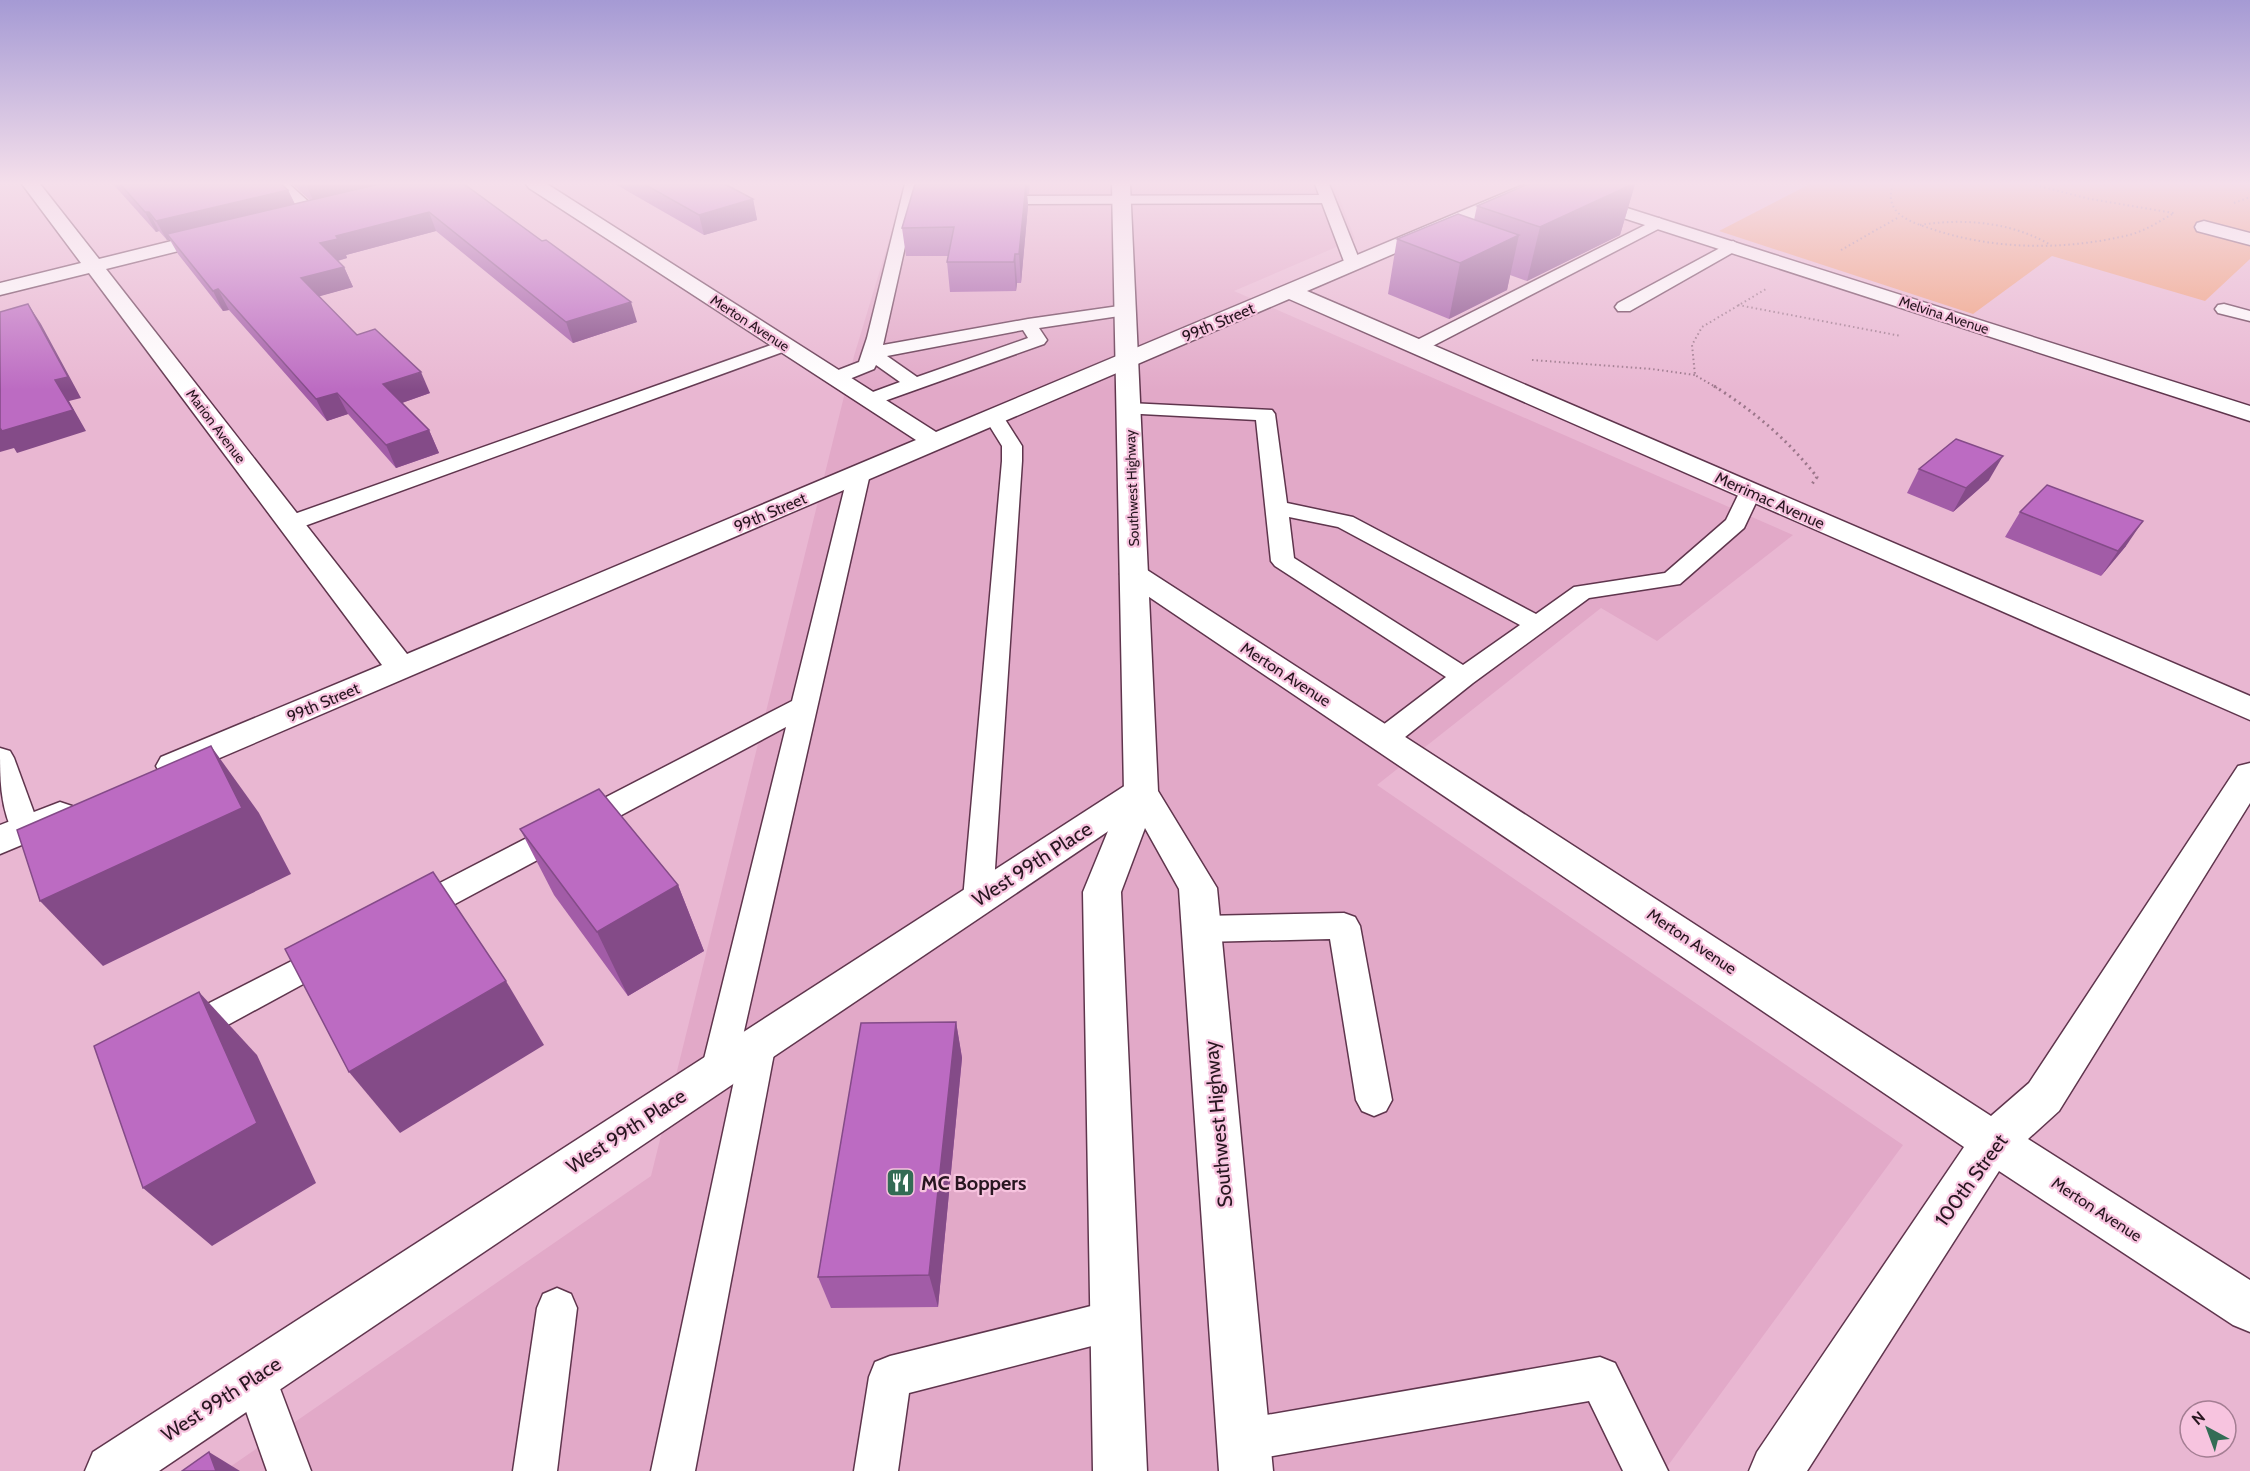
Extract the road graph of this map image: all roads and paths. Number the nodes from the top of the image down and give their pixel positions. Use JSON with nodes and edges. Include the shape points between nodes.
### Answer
{"nodes":[{"id":1,"x":84,"y":253,"type":"edge"},
{"id":2,"x":148,"y":253,"type":"edge"},
{"id":3,"x":642,"y":253,"type":"edge"},
{"id":4,"x":895,"y":253,"type":"edge"},
{"id":5,"x":1123,"y":253,"type":"edge"},
{"id":6,"x":1349,"y":253,"type":"edge"},
{"id":7,"x":1380,"y":253,"type":"edge"},
{"id":8,"x":1601,"y":253,"type":"edge"},
{"id":9,"x":1721,"y":253,"type":"edge"},
{"id":10,"x":1753,"y":253,"type":"edge"},
{"id":11,"x":1836,"y":253,"type":"edge"},
{"id":12,"x":1832,"y":255,"type":"dead end"},
{"id":13,"x":1353,"y":264,"type":"junction"},
{"id":14,"x":94,"y":266,"type":"junction"},
{"id":15,"x":1508,"y":282,"type":"edge"},
{"id":16,"x":1768,"y":288,"type":"dead end"},
{"id":17,"x":0,"y":289,"type":"edge"},
{"id":18,"x":1528,"y":290,"type":"junction"},
{"id":19,"x":1289,"y":291,"type":"junction"},
{"id":20,"x":1737,"y":305,"type":"junction"},
{"id":21,"x":1624,"y":307,"type":"dead end"},
{"id":22,"x":2224,"y":309,"type":"dead end"},
{"id":23,"x":1126,"y":310,"type":"junction"},
{"id":24,"x":2250,"y":316,"type":"edge"},
{"id":25,"x":1028,"y":324,"type":"junction"},
{"id":26,"x":1904,"y":336,"type":"dead end"},
{"id":27,"x":785,"y":345,"type":"junction"},
{"id":28,"x":1417,"y":347,"type":"junction"},
{"id":29,"x":871,"y":353,"type":"junction"},
{"id":30,"x":1128,"y":360,"type":"junction"},
{"id":31,"x":1528,"y":360,"type":"dead end"},
{"id":32,"x":1695,"y":375,"type":"junction"},
{"id":33,"x":835,"y":378,"type":"junction"},
{"id":34,"x":915,"y":384,"type":"junction"},
{"id":35,"x":869,"y":400,"type":"junction"},
{"id":36,"x":1129,"y":409,"type":"junction"},
{"id":37,"x":2250,"y":414,"type":"edge"},
{"id":38,"x":994,"y":417,"type":"junction"},
{"id":39,"x":934,"y":442,"type":"junction"},
{"id":40,"x":859,"y":474,"type":"junction"},
{"id":41,"x":1807,"y":490,"type":"dead end"},
{"id":42,"x":1750,"y":492,"type":"junction"},
{"id":43,"x":1277,"y":508,"type":"junction"},
{"id":44,"x":291,"y":523,"type":"junction"},
{"id":45,"x":1134,"y":574,"type":"junction"},
{"id":46,"x":1537,"y":624,"type":"junction"},
{"id":47,"x":402,"y":669,"type":"junction"},
{"id":48,"x":1464,"y":677,"type":"junction"},
{"id":49,"x":806,"y":705,"type":"junction"},
{"id":50,"x":2250,"y":710,"type":"edge"},
{"id":51,"x":1385,"y":738,"type":"junction"},
{"id":52,"x":0,"y":758,"type":"edge"},
{"id":53,"x":2250,"y":775,"type":"edge"},
{"id":54,"x":144,"y":779,"type":"edge"},
{"id":55,"x":1141,"y":792,"type":"junction"},
{"id":56,"x":79,"y":806,"type":"edge"},
{"id":57,"x":13,"y":835,"type":"edge"},
{"id":58,"x":978,"y":899,"type":"junction"},
{"id":59,"x":397,"y":920,"type":"edge"},
{"id":60,"x":1202,"y":929,"type":"junction"},
{"id":61,"x":355,"y":942,"type":"edge"},
{"id":62,"x":188,"y":1030,"type":"edge"},
{"id":63,"x":759,"y":1043,"type":"junction"},
{"id":64,"x":718,"y":1071,"type":"junction"},
{"id":65,"x":1374,"y":1100,"type":"dead end"},
{"id":66,"x":1993,"y":1142,"type":"junction"},
{"id":67,"x":557,"y":1308,"type":"dead end"},
{"id":68,"x":2250,"y":1308,"type":"edge"},
{"id":69,"x":1115,"y":1320,"type":"junction"},
{"id":70,"x":255,"y":1377,"type":"junction"},
{"id":71,"x":1245,"y":1455,"type":"edge"},
{"id":72,"x":112,"y":1471,"type":"edge"},
{"id":73,"x":289,"y":1471,"type":"edge"},
{"id":74,"x":535,"y":1471,"type":"edge"},
{"id":75,"x":673,"y":1471,"type":"edge"},
{"id":76,"x":876,"y":1471,"type":"edge"},
{"id":77,"x":1120,"y":1471,"type":"edge"},
{"id":78,"x":1646,"y":1471,"type":"edge"},
{"id":79,"x":1776,"y":1471,"type":"edge"}],
"edges":[{"from":1,"to":14,"type":"street","name":"Marion Avenue"},
{"from":2,"to":14,"type":"street"},
{"from":3,"to":27,"type":"street","name":"Merton Avenue"},
{"from":4,"to":29,"type":"lane"},
{"from":5,"to":23,"type":"street","name":"Southwest Highway"},
{"from":6,"to":13,"type":"lane"},
{"from":7,"to":13,"type":"street","name":"99th Street"},
{"from":8,"to":18,"type":"lane"},
{"from":9,"to":21,"type":"lane"},
{"from":10,"to":37,"type":"street","name":"Melvina Avenue"},
{"from":11,"to":12,"type":"path"},
{"from":13,"to":19,"type":"street","name":"99th Street"},
{"from":14,"to":17,"type":"street"},
{"from":14,"to":44,"type":"street","name":"Marion Avenue"},
{"from":15,"to":18,"type":"lane"},
{"from":16,"to":20,"type":"path"},
{"from":18,"to":28,"type":"lane"},
{"from":19,"to":28,"type":"street","name":"Merrimac Avenue"},
{"from":19,"to":30,"type":"street","name":"99th Street"},
{"from":20,"to":26,"type":"path"},
{"from":20,"to":32,"type":"path","via":[[1702,327],[1692,345]]},
{"from":22,"to":24,"type":"lane"},
{"from":23,"to":25,"type":"lane"},
{"from":23,"to":30,"type":"street","name":"Southwest Highway"},
{"from":25,"to":29,"type":"lane"},
{"from":25,"to":34,"type":"lane","via":[[1038,340]]},
{"from":27,"to":33,"type":"street","name":"Merton Avenue"},
{"from":27,"to":44,"type":"lane"},
{"from":28,"to":42,"type":"street","name":"Merrimac Avenue"},
{"from":29,"to":33,"type":"lane","via":[[867,365]]},
{"from":29,"to":34,"type":"lane"},
{"from":30,"to":36,"type":"street","name":"Southwest Highway"},
{"from":30,"to":38,"type":"street","name":"99th Street"},
{"from":31,"to":32,"type":"path"},
{"from":32,"to":41,"type":"path","via":[[1757,414],[1801,454],[1817,477]]},
{"from":33,"to":35,"type":"street","name":"Merton Avenue"},
{"from":34,"to":35,"type":"lane"},
{"from":35,"to":39,"type":"street","name":"Merton Avenue"},
{"from":36,"to":43,"type":"lane","via":[[1266,414]]},
{"from":36,"to":45,"type":"street","name":"Southwest Highway"},
{"from":38,"to":39,"type":"street","name":"99th Street"},
{"from":38,"to":58,"type":"lane","via":[[1012,446],[1012,461]]},
{"from":39,"to":40,"type":"street","name":"99th Street"},
{"from":40,"to":47,"type":"street","name":"99th Street"},
{"from":40,"to":49,"type":"lane"},
{"from":42,"to":46,"type":"lane","via":[[1736,523],[1672,579],[1582,592]]},
{"from":42,"to":50,"type":"street","name":"Merrimac Avenue"},
{"from":43,"to":46,"type":"lane","via":[[1344,522]]},
{"from":43,"to":48,"type":"lane","via":[[1283,561]]},
{"from":44,"to":47,"type":"street","name":"Marion Avenue"},
{"from":45,"to":51,"type":"street","name":"Merton Avenue"},
{"from":45,"to":55,"type":"street","name":"Southwest Highway"},
{"from":46,"to":48,"type":"lane"},
{"from":47,"to":54,"type":"street","name":"99th Street"},
{"from":48,"to":51,"type":"lane"},
{"from":49,"to":59,"type":"lane"},
{"from":49,"to":64,"type":"lane"},
{"from":51,"to":66,"type":"street","name":"Merton Avenue"},
{"from":52,"to":57,"type":"lane"},
{"from":53,"to":66,"type":"street","name":"100th Street","via":[[2044,1096]]},
{"from":55,"to":58,"type":"street","name":"West 99th Place"},
{"from":55,"to":60,"type":"street","name":"Southwest Highway","via":[[1198,888]]},
{"from":55,"to":69,"type":"street","name":"Southwest Highway","via":[[1102,891]]},
{"from":56,"to":57,"type":"street"},
{"from":58,"to":63,"type":"street","name":"West 99th Place"},
{"from":60,"to":65,"type":"lane","via":[[1344,926]]},
{"from":60,"to":71,"type":"street","name":"Southwest Highway"},
{"from":61,"to":62,"type":"lane"},
{"from":63,"to":64,"type":"street","name":"West 99th Place"},
{"from":63,"to":75,"type":"lane"},
{"from":64,"to":70,"type":"street","name":"West 99th Place"},
{"from":66,"to":68,"type":"street","name":"Merton Avenue"},
{"from":66,"to":79,"type":"street","name":"100th Street"},
{"from":67,"to":74,"type":"lane"},
{"from":69,"to":76,"type":"lane","via":[[890,1377]]},
{"from":69,"to":77,"type":"street","name":"Southwest Highway"},
{"from":70,"to":72,"type":"street","name":"West 99th Place"},
{"from":70,"to":73,"type":"lane"},
{"from":71,"to":78,"type":"lane","via":[[1600,1378]]}]}
